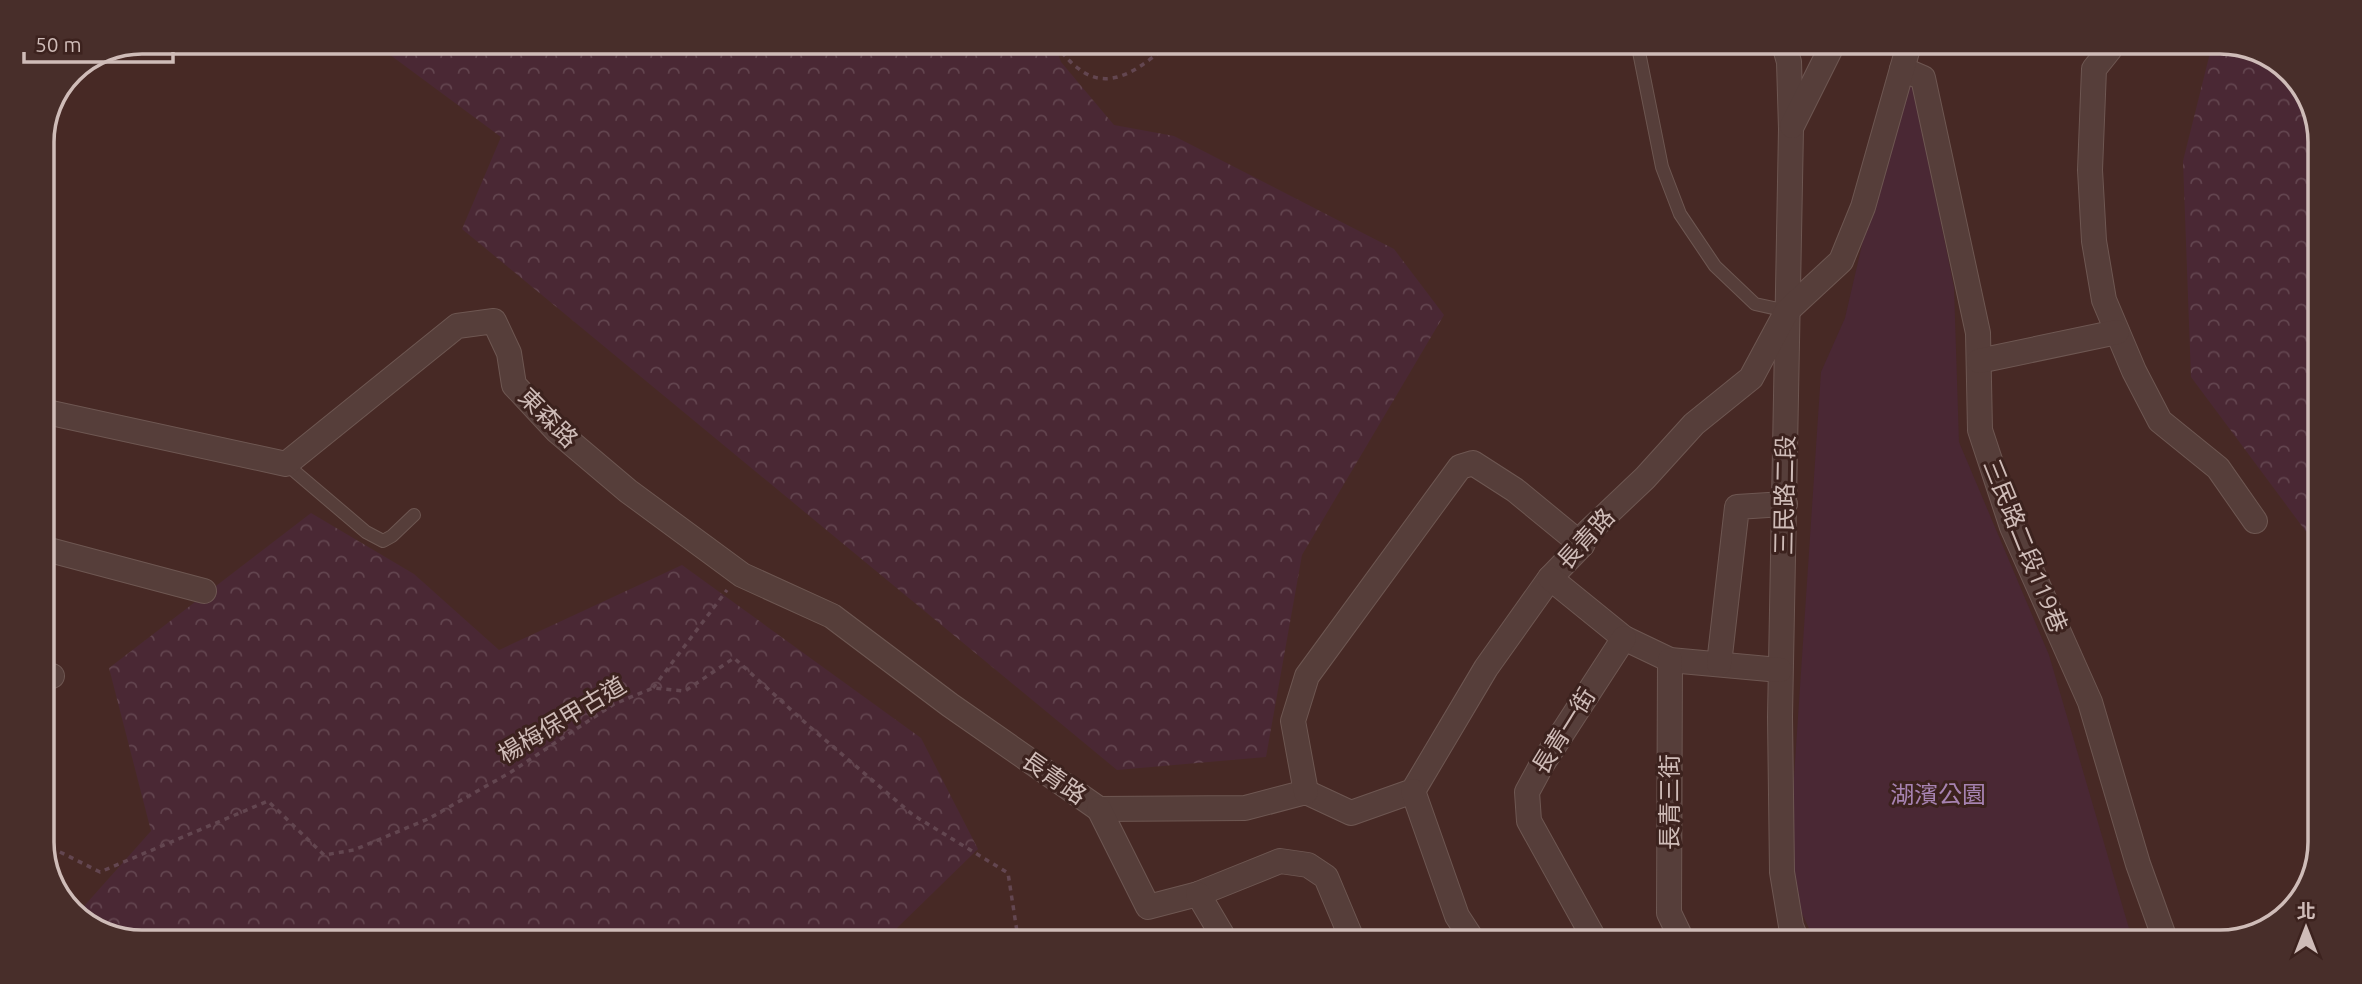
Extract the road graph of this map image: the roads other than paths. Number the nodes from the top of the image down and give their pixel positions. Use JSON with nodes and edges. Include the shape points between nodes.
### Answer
{"nodes":[{"id":1,"x":1639,"y":54,"type":"edge"},
{"id":2,"x":1786,"y":54,"type":"edge"},
{"id":3,"x":1827,"y":54,"type":"edge"},
{"id":4,"x":2106,"y":54,"type":"edge"},
{"id":5,"x":1905,"y":59,"type":"edge"},
{"id":6,"x":1791,"y":129,"type":"junction"},
{"id":7,"x":1787,"y":311,"type":"junction"},
{"id":8,"x":2118,"y":332,"type":"junction"},
{"id":9,"x":1979,"y":361,"type":"junction"},
{"id":10,"x":54,"y":414,"type":"edge"},
{"id":11,"x":286,"y":464,"type":"junction"},
{"id":12,"x":1785,"y":504,"type":"junction"},
{"id":13,"x":414,"y":515,"type":"dead end"},
{"id":14,"x":2255,"y":521,"type":"dead end"},
{"id":15,"x":1582,"y":545,"type":"junction"},
{"id":16,"x":54,"y":551,"type":"edge"},
{"id":17,"x":1550,"y":578,"type":"junction"},
{"id":18,"x":204,"y":591,"type":"dead end"},
{"id":19,"x":1624,"y":638,"type":"junction"},
{"id":20,"x":1670,"y":660,"type":"junction"},
{"id":21,"x":1719,"y":664,"type":"junction"},
{"id":22,"x":1780,"y":670,"type":"junction"},
{"id":23,"x":950,"y":705,"type":"joint"},
{"id":24,"x":1413,"y":791,"type":"junction"},
{"id":25,"x":1306,"y":792,"type":"junction"},
{"id":26,"x":1099,"y":809,"type":"junction"},
{"id":27,"x":1198,"y":894,"type":"junction"},
{"id":28,"x":1219,"y":930,"type":"edge"},
{"id":29,"x":1348,"y":930,"type":"edge"},
{"id":30,"x":1466,"y":930,"type":"edge"},
{"id":31,"x":1589,"y":930,"type":"edge"},
{"id":32,"x":1678,"y":930,"type":"edge"},
{"id":33,"x":1793,"y":930,"type":"edge"},
{"id":34,"x":2162,"y":930,"type":"edge"}],
"edges":[{"from":1,"to":7,"type":"lane","via":[[1662,167],[1680,215],[1715,266],[1755,303]]},
{"from":2,"to":6,"type":"street","name":"三民路二段"},
{"from":3,"to":6,"type":"street"},
{"from":4,"to":8,"type":"street","via":[[2094,69],[2090,170],[2094,241],[2104,300]]},
{"from":5,"to":7,"type":"street","via":[[1863,207],[1840,261]]},
{"from":5,"to":9,"type":"street","name":"三民路二段119巷","via":[[1923,78],[1978,333]]},
{"from":6,"to":7,"type":"street","name":"三民路二段"},
{"from":7,"to":12,"type":"street","name":"三民路二段"},
{"from":7,"to":15,"type":"street","name":"長青路","via":[[1751,378],[1694,424],[1588,532]]},
{"from":8,"to":9,"type":"street"},
{"from":8,"to":14,"type":"street","via":[[2160,421],[2218,468]]},
{"from":9,"to":34,"type":"street","name":"三民路二段119巷","via":[[1980,430],[2012,527],[2090,702]]},
{"from":10,"to":11,"type":"street"},
{"from":11,"to":13,"type":"lane","via":[[383,541]]},
{"from":11,"to":23,"type":"street","name":"東森路","via":[[457,326],[494,321],[509,354],[514,385],[557,431],[628,491],[742,575],[832,616]]},
{"from":12,"to":21,"type":"street","via":[[1737,507]]},
{"from":12,"to":22,"type":"street","name":"三民路二段"},
{"from":15,"to":17,"type":"street","name":"長青路"},
{"from":15,"to":25,"type":"street","via":[[1483,469],[1473,463],[1460,467],[1307,676],[1293,721]]},
{"from":16,"to":18,"type":"street"},
{"from":17,"to":19,"type":"street"},
{"from":17,"to":24,"type":"street","name":"長青路","via":[[1486,668]]},
{"from":19,"to":20,"type":"street"},
{"from":19,"to":31,"type":"street","name":"長青一街","via":[[1527,792],[1529,821]]},
{"from":20,"to":21,"type":"street"},
{"from":20,"to":32,"type":"street","name":"長青三街","via":[[1670,913]]},
{"from":21,"to":22,"type":"street"},
{"from":22,"to":33,"type":"street","name":"三民路二段","via":[[1782,872]]},
{"from":23,"to":26,"type":"street","name":"長青路"},
{"from":24,"to":25,"type":"street","via":[[1351,813]]},
{"from":24,"to":30,"type":"street","via":[[1457,916]]},
{"from":25,"to":26,"type":"street","name":"長青路","via":[[1245,808]]},
{"from":26,"to":27,"type":"street","via":[[1148,907]]},
{"from":27,"to":28,"type":"street"},
{"from":27,"to":29,"type":"street","via":[[1280,861],[1308,865],[1326,877]]}]}
